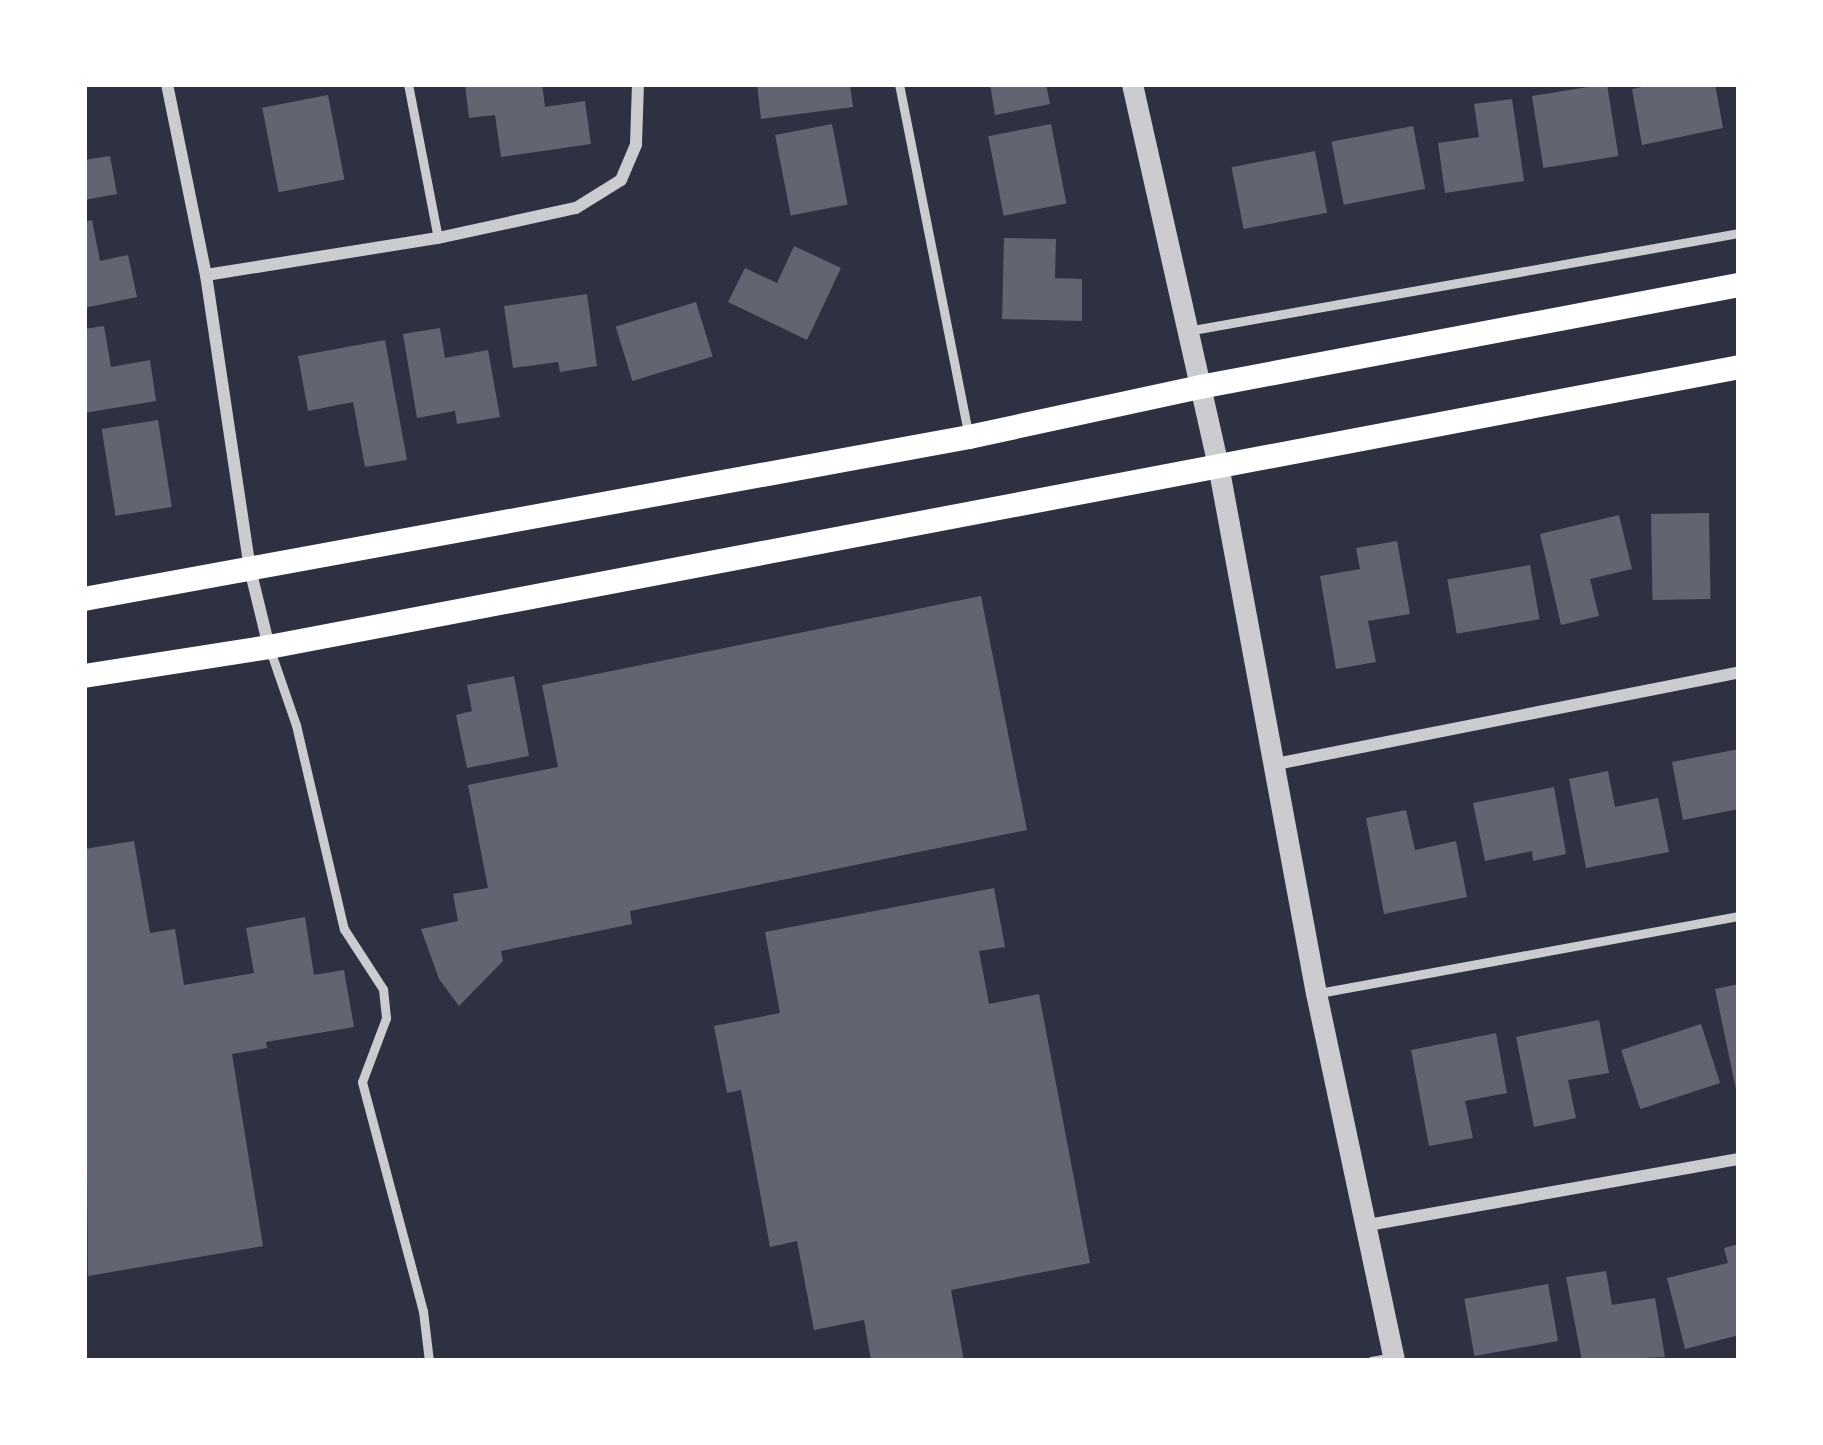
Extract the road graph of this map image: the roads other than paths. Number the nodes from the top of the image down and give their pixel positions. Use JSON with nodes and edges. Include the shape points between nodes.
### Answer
{"nodes":[{"id":1,"x":167,"y":84,"type":"edge"},
{"id":2,"x":408,"y":84,"type":"edge"},
{"id":3,"x":638,"y":84,"type":"edge"},
{"id":4,"x":899,"y":84,"type":"edge"},
{"id":5,"x":1132,"y":84,"type":"edge"},
{"id":6,"x":1739,"y":232,"type":"edge"},
{"id":7,"x":438,"y":238,"type":"junction"},
{"id":8,"x":206,"y":274,"type":"junction"},
{"id":9,"x":1739,"y":285,"type":"edge"},
{"id":10,"x":1187,"y":331,"type":"junction"},
{"id":11,"x":1739,"y":367,"type":"edge"},
{"id":12,"x":1199,"y":387,"type":"junction"},
{"id":13,"x":969,"y":437,"type":"junction"},
{"id":14,"x":1218,"y":465,"type":"junction"},
{"id":15,"x":250,"y":569,"type":"junction"},
{"id":16,"x":84,"y":599,"type":"edge"},
{"id":17,"x":269,"y":647,"type":"junction"},
{"id":18,"x":1739,"y":672,"type":"edge"},
{"id":19,"x":84,"y":676,"type":"edge"},
{"id":20,"x":1276,"y":764,"type":"junction"},
{"id":21,"x":1739,"y":916,"type":"edge"},
{"id":22,"x":1316,"y":993,"type":"junction"},
{"id":23,"x":1739,"y":1160,"type":"edge"},
{"id":24,"x":1368,"y":1226,"type":"junction"},
{"id":25,"x":1386,"y":1360,"type":"edge"},
{"id":26,"x":429,"y":1361,"type":"edge"}],
"edges":[{"from":1,"to":8,"type":"street"},
{"from":2,"to":7,"type":"lane"},
{"from":3,"to":7,"type":"street","via":[[636,144],[621,180],[576,208]]},
{"from":4,"to":13,"type":"lane"},
{"from":5,"to":10,"type":"street"},
{"from":6,"to":10,"type":"lane"},
{"from":7,"to":8,"type":"street"},
{"from":8,"to":15,"type":"street"},
{"from":9,"to":12,"type":"main road"},
{"from":10,"to":12,"type":"street"},
{"from":11,"to":14,"type":"main road"},
{"from":12,"to":13,"type":"main road"},
{"from":12,"to":14,"type":"street"},
{"from":13,"to":15,"type":"main road"},
{"from":14,"to":17,"type":"main road"},
{"from":14,"to":20,"type":"street"},
{"from":15,"to":16,"type":"main road"},
{"from":15,"to":17,"type":"street"},
{"from":17,"to":19,"type":"main road"},
{"from":17,"to":26,"type":"lane","via":[[296,725],[344,929],[383,989],[386,1018],[362,1082]]},
{"from":18,"to":20,"type":"street"},
{"from":20,"to":22,"type":"street"},
{"from":21,"to":22,"type":"lane"},
{"from":22,"to":24,"type":"street"},
{"from":23,"to":24,"type":"street"},
{"from":24,"to":25,"type":"street"}]}
